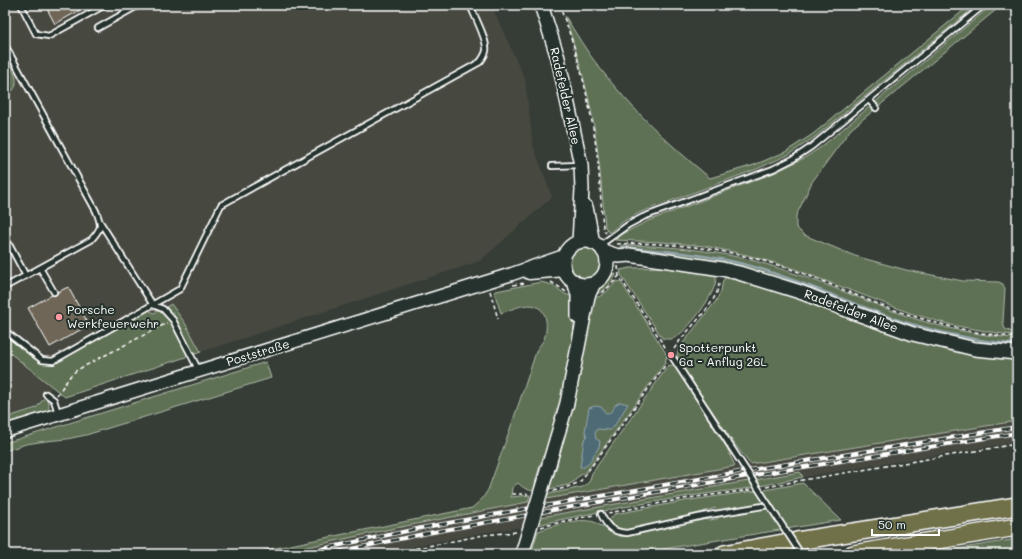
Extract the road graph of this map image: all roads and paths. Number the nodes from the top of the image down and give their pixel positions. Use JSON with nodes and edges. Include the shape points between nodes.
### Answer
{"nodes":[{"id":1,"x":21,"y":5,"type":"edge"},
{"id":2,"x":105,"y":5,"type":"edge"},
{"id":3,"x":139,"y":5,"type":"edge"},
{"id":4,"x":470,"y":5,"type":"edge"},
{"id":5,"x":540,"y":5,"type":"edge"},
{"id":6,"x":559,"y":5,"type":"edge"},
{"id":7,"x":984,"y":5,"type":"edge"},
{"id":8,"x":98,"y":28,"type":"dead end"},
{"id":9,"x":5,"y":45,"type":"edge"},
{"id":10,"x":869,"y":100,"type":"junction"},
{"id":11,"x":876,"y":108,"type":"dead end"},
{"id":12,"x":581,"y":165,"type":"junction"},
{"id":13,"x":552,"y":166,"type":"dead end"},
{"id":14,"x":582,"y":189,"type":"junction"},
{"id":15,"x":100,"y":222,"type":"junction"},
{"id":16,"x":5,"y":237,"type":"edge"},
{"id":17,"x":611,"y":238,"type":"junction"},
{"id":18,"x":579,"y":242,"type":"junction"},
{"id":19,"x":599,"y":247,"type":"junction"},
{"id":20,"x":564,"y":256,"type":"junction"},
{"id":21,"x":686,"y":263,"type":"junction"},
{"id":22,"x":607,"y":266,"type":"junction"},
{"id":23,"x":40,"y":268,"type":"junction"},
{"id":24,"x":722,"y":269,"type":"junction"},
{"id":25,"x":565,"y":270,"type":"junction"},
{"id":26,"x":512,"y":274,"type":"junction"},
{"id":27,"x":26,"y":276,"type":"junction"},
{"id":28,"x":574,"y":281,"type":"junction"},
{"id":29,"x":487,"y":282,"type":"junction"},
{"id":30,"x":594,"y":283,"type":"junction"},
{"id":31,"x":5,"y":287,"type":"edge"},
{"id":32,"x":54,"y":292,"type":"dead end"},
{"id":33,"x":598,"y":295,"type":"dead end"},
{"id":34,"x":153,"y":305,"type":"junction"},
{"id":35,"x":498,"y":319,"type":"dead end"},
{"id":36,"x":173,"y":320,"type":"junction"},
{"id":37,"x":5,"y":331,"type":"edge"},
{"id":38,"x":1017,"y":337,"type":"edge"},
{"id":39,"x":577,"y":346,"type":"junction"},
{"id":40,"x":1017,"y":353,"type":"edge"},
{"id":41,"x":671,"y":355,"type":"junction"},
{"id":42,"x":199,"y":371,"type":"junction"},
{"id":43,"x":46,"y":394,"type":"dead end"},
{"id":44,"x":54,"y":400,"type":"junction"},
{"id":45,"x":58,"y":415,"type":"junction"},
{"id":46,"x":5,"y":432,"type":"edge"},
{"id":47,"x":1017,"y":444,"type":"edge"},
{"id":48,"x":763,"y":488,"type":"dead end"},
{"id":49,"x":756,"y":489,"type":"dead end"},
{"id":50,"x":547,"y":492,"type":"dead end"},
{"id":51,"x":512,"y":494,"type":"dead end"},
{"id":52,"x":534,"y":494,"type":"dead end"},
{"id":53,"x":769,"y":504,"type":"junction"},
{"id":54,"x":1017,"y":506,"type":"edge"},
{"id":55,"x":601,"y":514,"type":"junction"},
{"id":56,"x":1017,"y":527,"type":"edge"},
{"id":57,"x":536,"y":529,"type":"dead end"},
{"id":58,"x":523,"y":531,"type":"dead end"},
{"id":59,"x":796,"y":546,"type":"edge"},
{"id":60,"x":388,"y":554,"type":"edge"},
{"id":61,"x":522,"y":554,"type":"edge"},
{"id":62,"x":724,"y":554,"type":"edge"},
{"id":63,"x":853,"y":554,"type":"edge"}],
"edges":[{"from":1,"to":2,"type":"lane","via":[[36,34],[49,36]]},
{"from":3,"to":8,"type":"lane"},
{"from":4,"to":34,"type":"lane","via":[[487,49],[480,62],[221,205],[180,289]]},
{"from":5,"to":12,"type":"main road","name":"Radefelder Allee","via":[[558,58]]},
{"from":6,"to":17,"type":"path","via":[[580,68],[598,161],[603,227]]},
{"from":7,"to":10,"type":"lane"},
{"from":9,"to":15,"type":"lane"},
{"from":10,"to":11,"type":"lane"},
{"from":10,"to":17,"type":"lane","via":[[811,147],[773,169],[643,217]]},
{"from":12,"to":13,"type":"lane"},
{"from":12,"to":14,"type":"main road","name":"Radefelder Allee"},
{"from":14,"to":18,"type":"main road"},
{"from":14,"to":19,"type":"main road"},
{"from":15,"to":23,"type":"lane","via":[[99,231],[91,240]]},
{"from":15,"to":34,"type":"lane"},
{"from":16,"to":27,"type":"lane"},
{"from":17,"to":19,"type":"lane"},
{"from":17,"to":38,"type":"path","via":[[617,244],[648,243],[728,252],[793,270],[909,315],[951,326]]},
{"from":18,"to":19,"type":"main road","via":[[586,241]]},
{"from":18,"to":20,"type":"main road"},
{"from":19,"to":21,"type":"main road","name":"Radefelder Allee","via":[[618,256],[630,255]]},
{"from":19,"to":22,"type":"main road"},
{"from":20,"to":25,"type":"main road"},
{"from":20,"to":26,"type":"street","name":"Poststraße"},
{"from":21,"to":22,"type":"main road","name":"Radefelder Allee","via":[[631,263]]},
{"from":21,"to":24,"type":"main road","name":"Radefelder Allee"},
{"from":22,"to":30,"type":"main road","via":[[600,279]]},
{"from":23,"to":27,"type":"lane"},
{"from":23,"to":32,"type":"lane"},
{"from":24,"to":40,"type":"main road","name":"Radefelder Allee","via":[[800,292],[913,334],[975,349]]},
{"from":24,"to":41,"type":"path","via":[[718,290],[711,304],[680,340]]},
{"from":25,"to":26,"type":"street","name":"Poststraße"},
{"from":25,"to":28,"type":"main road","via":[[568,277]]},
{"from":26,"to":29,"type":"street","name":"Poststraße"},
{"from":27,"to":31,"type":"lane"},
{"from":28,"to":30,"type":"main road","via":[[587,285]]},
{"from":28,"to":39,"type":"main road","via":[[578,295]]},
{"from":29,"to":35,"type":"path"},
{"from":29,"to":42,"type":"street","name":"Poststraße"},
{"from":30,"to":39,"type":"main road","via":[[588,296]]},
{"from":33,"to":41,"type":"path","via":[[619,276]]},
{"from":34,"to":36,"type":"lane","via":[[163,309]]},
{"from":34,"to":37,"type":"lane","via":[[53,361],[42,360]]},
{"from":36,"to":42,"type":"lane"},
{"from":36,"to":44,"type":"path","via":[[77,370]]},
{"from":39,"to":61,"type":"main road","bridge":true,"via":[[567,403]]},
{"from":41,"to":50,"type":"path","via":[[580,482]]},
{"from":41,"to":53,"type":"lane","bridge":true},
{"from":42,"to":45,"type":"street","name":"Poststraße"},
{"from":43,"to":44,"type":"lane"},
{"from":44,"to":45,"type":"lane"},
{"from":45,"to":46,"type":"street","name":"Poststraße"},
{"from":47,"to":48,"type":"path"},
{"from":49,"to":55,"type":"path"},
{"from":51,"to":52,"type":"path"},
{"from":53,"to":55,"type":"lane","via":[[627,533],[613,530],[605,524]]},
{"from":53,"to":59,"type":"lane","bridge":true},
{"from":54,"to":59,"type":"highway"},
{"from":55,"to":57,"type":"path"},
{"from":56,"to":63,"type":"highway"},
{"from":58,"to":60,"type":"path","via":[[484,535]]},
{"from":59,"to":62,"type":"highway"}]}
